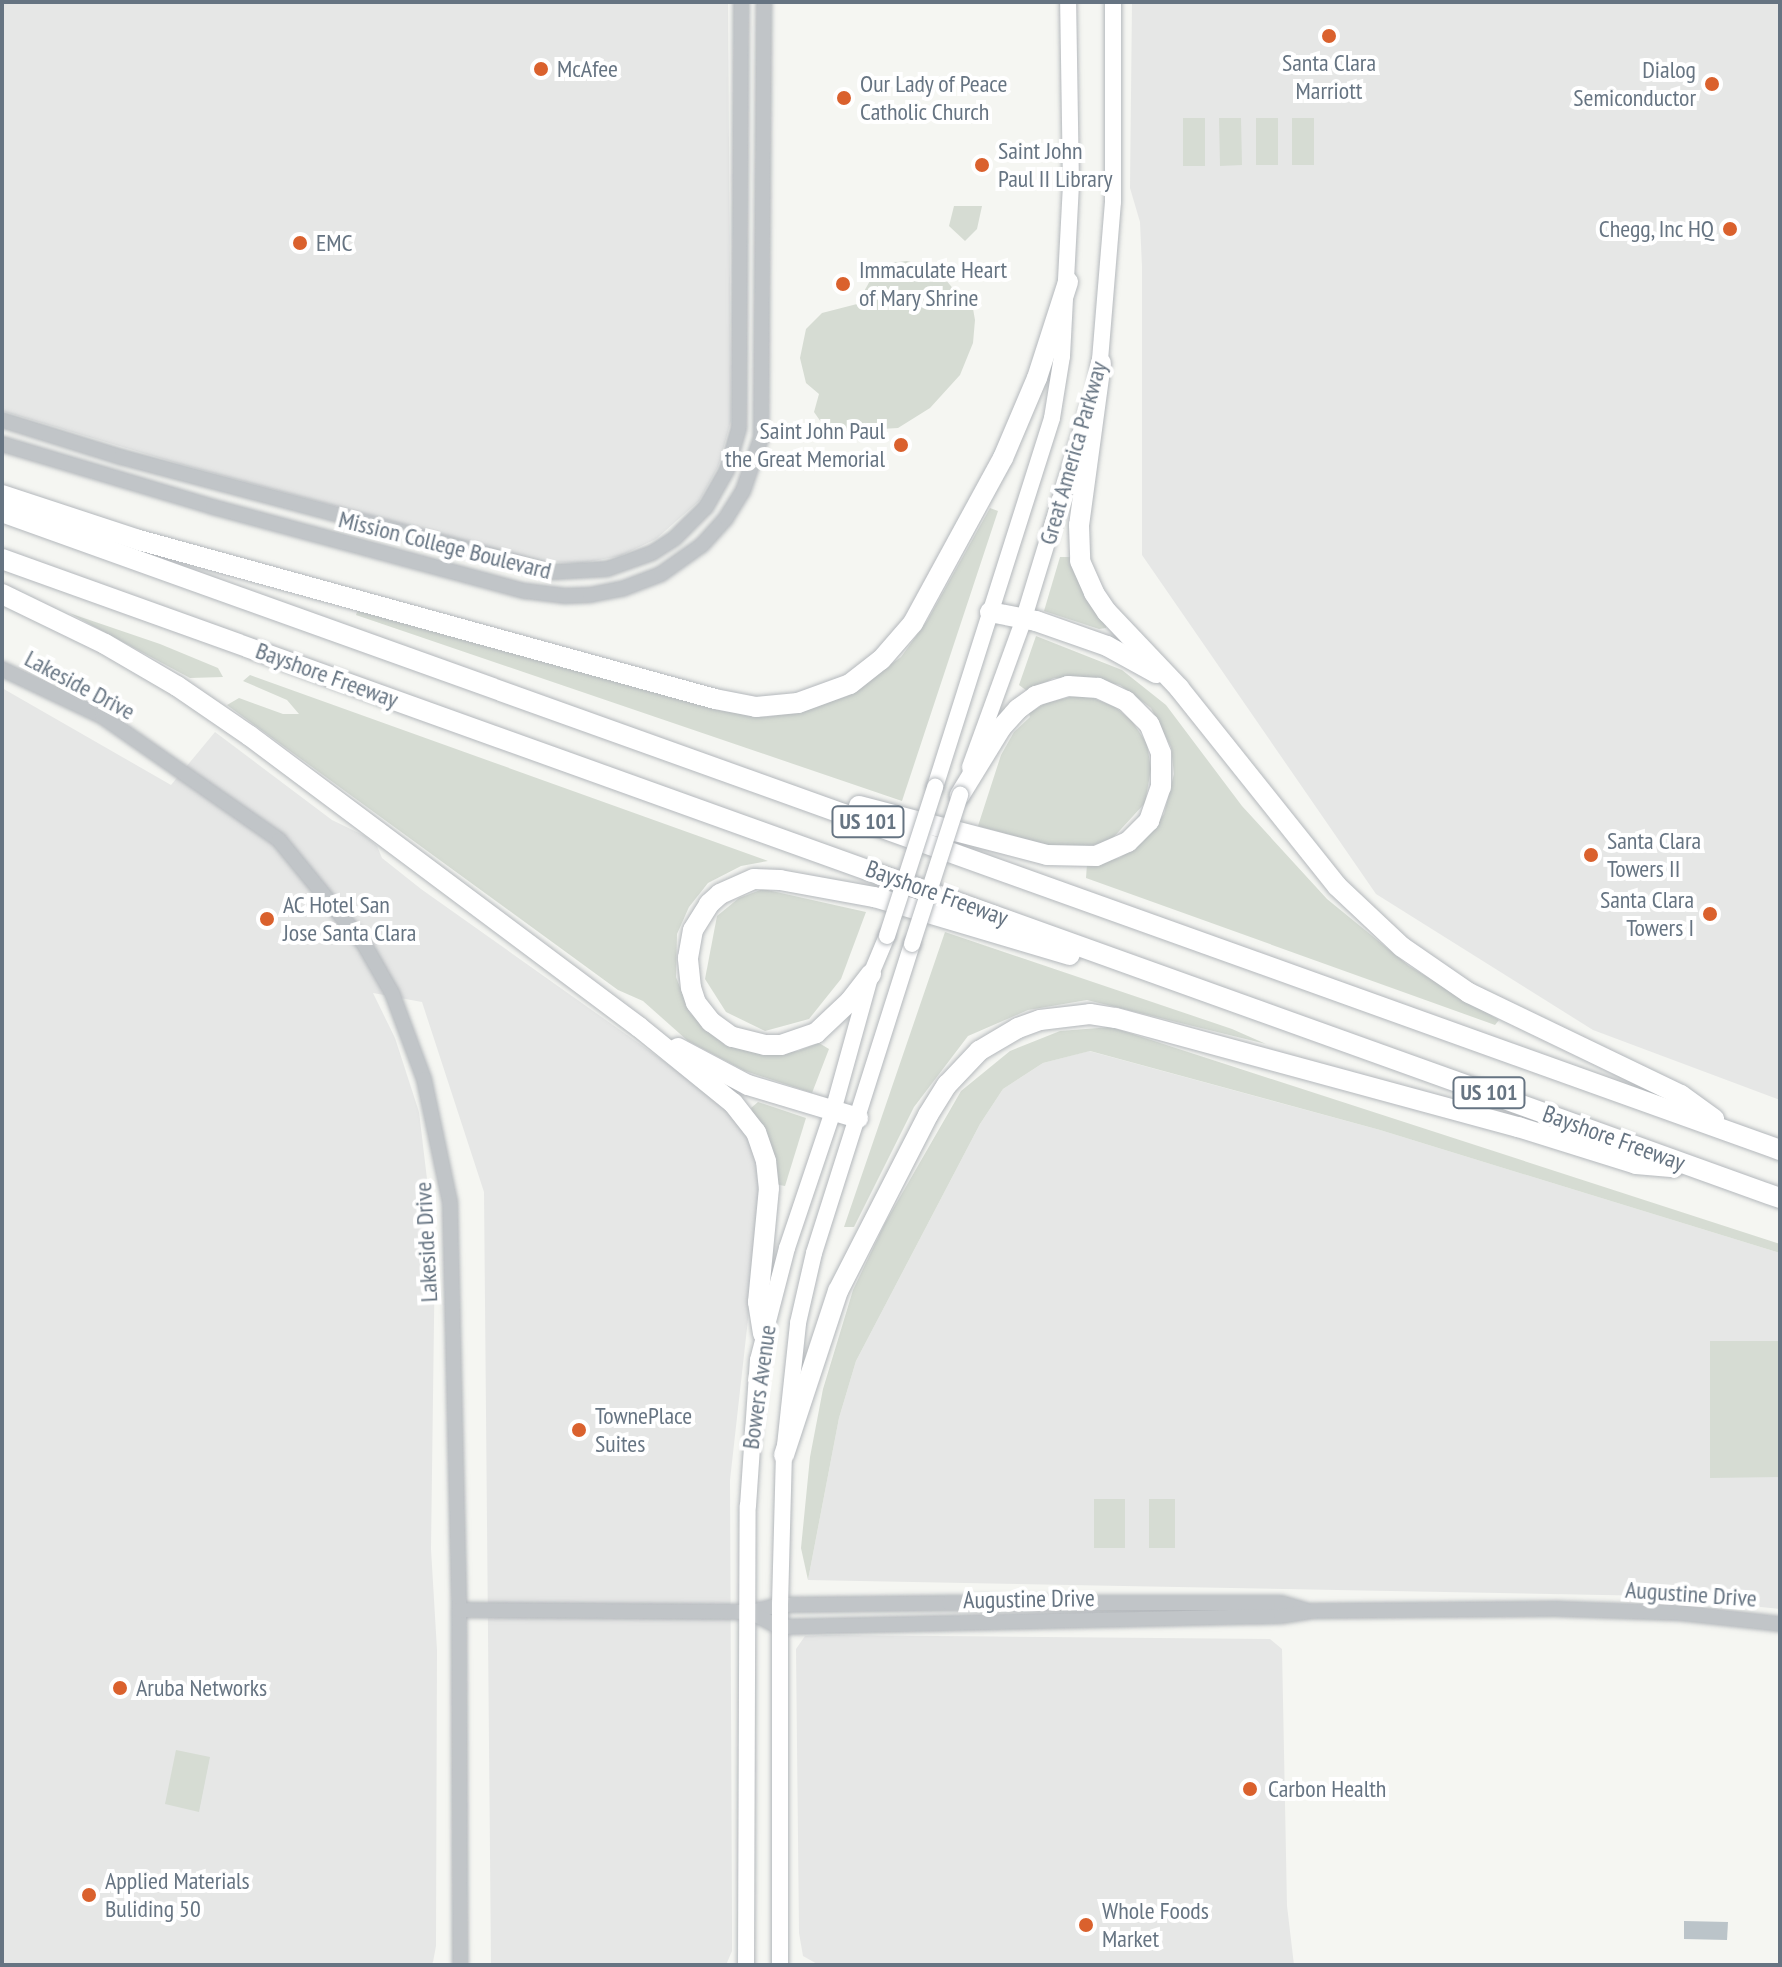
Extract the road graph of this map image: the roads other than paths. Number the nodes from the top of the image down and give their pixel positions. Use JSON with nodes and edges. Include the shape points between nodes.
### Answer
{"nodes":[{"id":1,"x":741,"y":2,"type":"edge"},
{"id":2,"x":764,"y":2,"type":"edge"},
{"id":3,"x":1068,"y":2,"type":"edge"},
{"id":4,"x":1113,"y":2,"type":"edge"},
{"id":5,"x":1068,"y":282,"type":"junction"},
{"id":6,"x":1101,"y":363,"type":"junction"},
{"id":7,"x":2,"y":420,"type":"edge"},
{"id":8,"x":2,"y":444,"type":"edge"},
{"id":9,"x":2,"y":495,"type":"edge"},
{"id":10,"x":2,"y":512,"type":"edge"},
{"id":11,"x":2,"y":559,"type":"edge"},
{"id":12,"x":2,"y":594,"type":"edge"},
{"id":13,"x":990,"y":612,"type":"junction"},
{"id":14,"x":1023,"y":621,"type":"junction"},
{"id":15,"x":2,"y":669,"type":"edge"},
{"id":16,"x":1179,"y":688,"type":"junction"},
{"id":17,"x":727,"y":771,"type":"junction"},
{"id":18,"x":935,"y":787,"type":"joint"},
{"id":19,"x":960,"y":795,"type":"junction"},
{"id":20,"x":871,"y":974,"type":"junction"},
{"id":21,"x":1277,"y":1017,"type":"junction"},
{"id":22,"x":639,"y":1027,"type":"junction"},
{"id":23,"x":833,"y":1111,"type":"junction"},
{"id":24,"x":858,"y":1118,"type":"junction"},
{"id":25,"x":1734,"y":1133,"type":"junction"},
{"id":26,"x":1780,"y":1150,"type":"edge"},
{"id":27,"x":1701,"y":1169,"type":"junction"},
{"id":28,"x":1780,"y":1198,"type":"edge"},
{"id":29,"x":763,"y":1334,"type":"junction"},
{"id":30,"x":784,"y":1455,"type":"junction"},
{"id":31,"x":780,"y":1605,"type":"junction"},
{"id":32,"x":459,"y":1610,"type":"junction"},
{"id":33,"x":1311,"y":1611,"type":"junction"},
{"id":34,"x":750,"y":1612,"type":"junction"},
{"id":35,"x":1780,"y":1624,"type":"edge"},
{"id":36,"x":780,"y":1627,"type":"junction"},
{"id":37,"x":460,"y":1965,"type":"edge"},
{"id":38,"x":746,"y":1965,"type":"edge"},
{"id":39,"x":780,"y":1965,"type":"edge"}],
"edges":[{"from":1,"to":7,"type":"street","name":"Mission College Boulevard","via":[[739,428],[733,455],[712,497],[693,522],[652,553],[607,569],[552,572]]},
{"from":2,"to":8,"type":"street","name":"Mission College Boulevard","via":[[761,438],[743,491],[726,518],[702,545],[661,574],[615,591],[543,594],[199,503]]},
{"from":3,"to":5,"type":"main road","name":"Great America Parkway"},
{"from":4,"to":6,"type":"main road","name":"Great America Parkway","via":[[1113,202]]},
{"from":5,"to":9,"type":"highway","via":[[1037,378],[1003,458],[913,623],[881,660],[850,684],[798,703],[756,707],[715,699],[139,540]]},
{"from":5,"to":13,"type":"main road","name":"Great America Parkway","via":[[1052,418]]},
{"from":6,"to":14,"type":"main road","name":"Great America Parkway"},
{"from":6,"to":16,"type":"highway","via":[[1079,525],[1080,561],[1107,612]]},
{"from":10,"to":17,"type":"highway","name":"Bayshore Freeway","number":"US 101"},
{"from":11,"to":21,"type":"highway","name":"Bayshore Freeway","number":"US 101"},
{"from":12,"to":22,"type":"highway","via":[[177,686]]},
{"from":13,"to":14,"type":"highway"},
{"from":13,"to":18,"type":"main road","name":"Great America Parkway"},
{"from":14,"to":16,"type":"highway","via":[[1107,646]]},
{"from":14,"to":19,"type":"main road","name":"Great America Parkway"},
{"from":15,"to":32,"type":"street","name":"Lakeside Drive","via":[[103,717],[279,840],[364,944],[392,993],[424,1079],[450,1202]]},
{"from":16,"to":25,"type":"highway","via":[[1337,886],[1402,947],[1469,993],[1681,1095]]},
{"from":17,"to":19,"type":"highway","via":[[1020,849],[1088,857],[1128,842],[1149,821],[1161,787],[1161,753],[1149,724],[1126,701],[1098,688],[1068,686],[1036,696],[1018,709]]},
{"from":17,"to":25,"type":"highway","name":"Bayshore Freeway","number":"US 101"},
{"from":18,"to":20,"type":"main road","name":"Bowers Avenue","bridge":true},
{"from":19,"to":24,"type":"main road","name":"Bowers Avenue","bridge":true},
{"from":20,"to":21,"type":"highway","via":[[816,1033],[765,1045],[732,1037],[711,1022],[696,1003],[688,958],[699,916],[720,894],[754,879],[780,880],[874,897]]},
{"from":20,"to":23,"type":"main road","name":"Bowers Avenue"},
{"from":21,"to":27,"type":"highway","name":"Bayshore Freeway","number":"US 101"},
{"from":22,"to":23,"type":"highway","via":[[748,1085]]},
{"from":22,"to":29,"type":"highway","via":[[733,1103],[756,1132],[769,1188],[758,1302]]},
{"from":23,"to":24,"type":"highway"},
{"from":23,"to":29,"type":"main road","name":"Bowers Avenue"},
{"from":24,"to":30,"type":"main road","name":"Bowers Avenue","via":[[814,1253],[798,1323]]},
{"from":25,"to":26,"type":"highway","name":"Bayshore Freeway","number":"US 101"},
{"from":27,"to":28,"type":"highway","name":"Bayshore Freeway","number":"US 101"},
{"from":27,"to":30,"type":"highway","via":[[1636,1164],[1116,1018],[1090,1014],[1040,1020],[979,1051],[928,1115],[838,1291]]},
{"from":29,"to":34,"type":"main road","name":"Bowers Avenue","via":[[750,1451]]},
{"from":30,"to":31,"type":"main road","name":"Bowers Avenue"},
{"from":31,"to":33,"type":"street","name":"Augustine Drive","via":[[1281,1603]]},
{"from":31,"to":34,"type":"street","name":"Augustine Drive"},
{"from":31,"to":36,"type":"main road","name":"Bowers Avenue"},
{"from":32,"to":34,"type":"street","name":"Augustine Drive"},
{"from":32,"to":37,"type":"street","name":"Lakeside Drive"},
{"from":33,"to":35,"type":"street","name":"Augustine Drive","via":[[1570,1609]]},
{"from":33,"to":36,"type":"street","name":"Augustine Drive","via":[[1281,1616]]},
{"from":34,"to":36,"type":"street","name":"Augustine Drive"},
{"from":34,"to":38,"type":"main road","name":"Bowers Avenue"},
{"from":36,"to":39,"type":"main road","name":"Bowers Avenue"}]}
